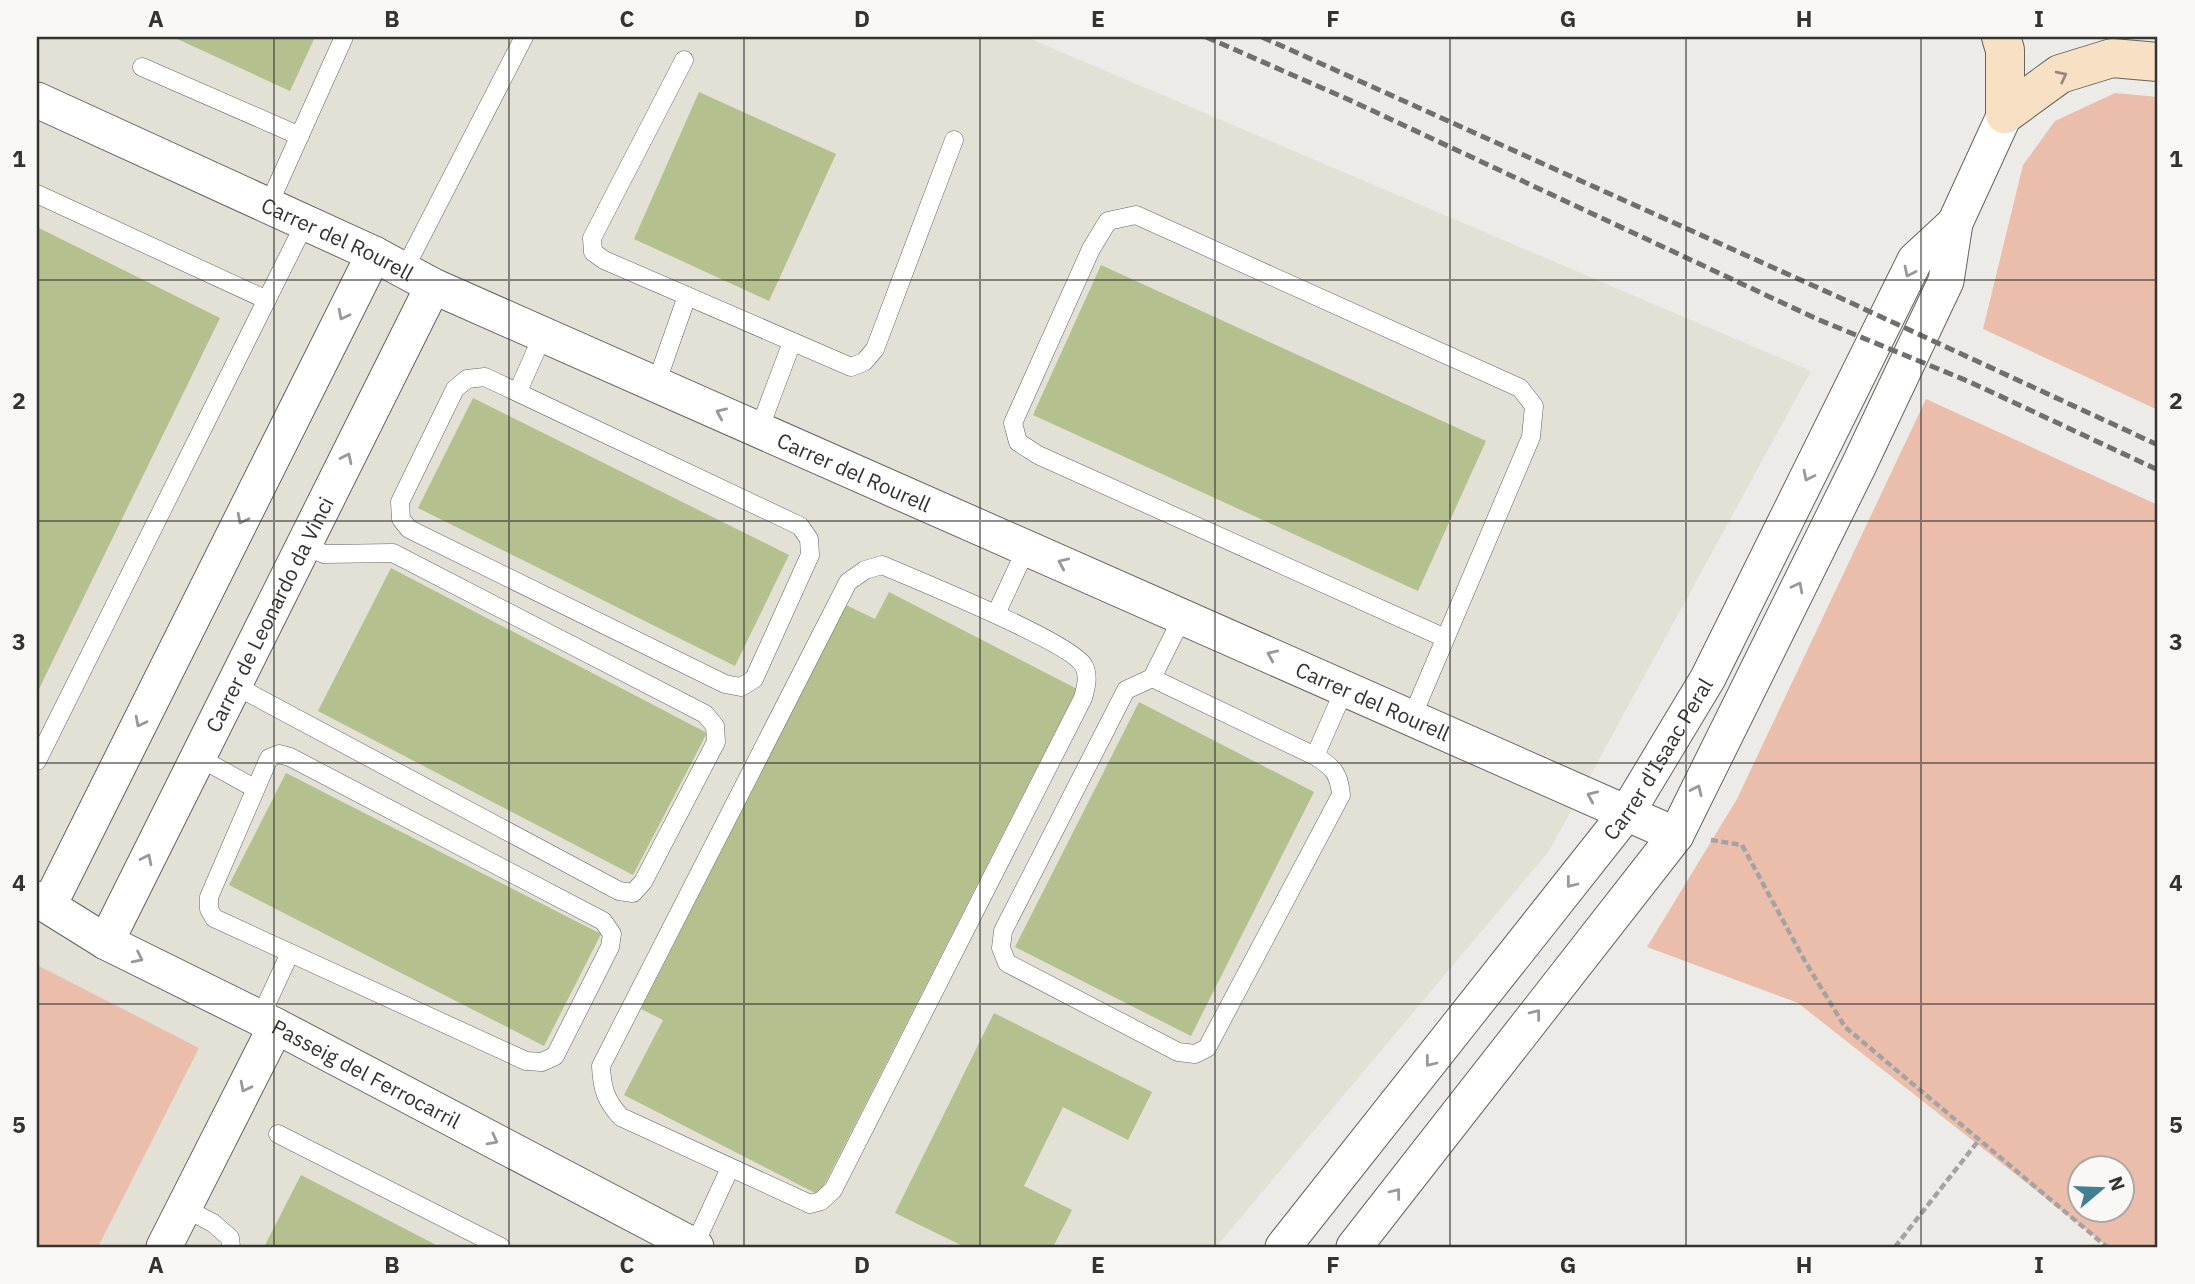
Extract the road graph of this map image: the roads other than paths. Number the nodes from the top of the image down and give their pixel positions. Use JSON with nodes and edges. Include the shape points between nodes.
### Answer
{"nodes":[{"id":1,"x":344,"y":37,"type":"edge"},
{"id":2,"x":524,"y":37,"type":"edge"},
{"id":3,"x":2001,"y":37,"type":"edge"},
{"id":4,"x":2119,"y":37,"type":"edge"},
{"id":5,"x":684,"y":60,"type":"dead end"},
{"id":6,"x":2158,"y":60,"type":"edge"},
{"id":7,"x":142,"y":66,"type":"dead end"},
{"id":8,"x":37,"y":100,"type":"edge"},
{"id":9,"x":2005,"y":114,"type":"junction"},
{"id":10,"x":300,"y":136,"type":"junction"},
{"id":11,"x":954,"y":140,"type":"dead end"},
{"id":12,"x":37,"y":194,"type":"edge"},
{"id":13,"x":268,"y":206,"type":"junction"},
{"id":14,"x":305,"y":223,"type":"junction"},
{"id":15,"x":1955,"y":223,"type":"junction"},
{"id":16,"x":374,"y":254,"type":"junction"},
{"id":17,"x":419,"y":278,"type":"junction"},
{"id":18,"x":687,"y":296,"type":"junction"},
{"id":19,"x":267,"y":300,"type":"junction"},
{"id":20,"x":543,"y":335,"type":"junction"},
{"id":21,"x":792,"y":342,"type":"junction"},
{"id":22,"x":656,"y":384,"type":"junction"},
{"id":23,"x":519,"y":391,"type":"junction"},
{"id":24,"x":758,"y":429,"type":"junction"},
{"id":25,"x":304,"y":545,"type":"junction"},
{"id":26,"x":1027,"y":547,"type":"junction"},
{"id":27,"x":996,"y":614,"type":"junction"},
{"id":28,"x":1184,"y":616,"type":"junction"},
{"id":29,"x":1445,"y":638,"type":"junction"},
{"id":30,"x":1152,"y":678,"type":"junction"},
{"id":31,"x":234,"y":685,"type":"junction"},
{"id":32,"x":1345,"y":688,"type":"junction"},
{"id":33,"x":1412,"y":717,"type":"junction"},
{"id":34,"x":1315,"y":756,"type":"junction"},
{"id":35,"x":198,"y":757,"type":"junction"},
{"id":36,"x":37,"y":761,"type":"edge"},
{"id":37,"x":254,"y":788,"type":"junction"},
{"id":38,"x":1628,"y":811,"type":"junction"},
{"id":39,"x":1676,"y":835,"type":"junction"},
{"id":40,"x":43,"y":902,"type":"edge"},
{"id":41,"x":106,"y":942,"type":"junction"},
{"id":42,"x":290,"y":953,"type":"junction"},
{"id":43,"x":268,"y":1022,"type":"junction"},
{"id":44,"x":278,"y":1134,"type":"dead end"},
{"id":45,"x":730,"y":1168,"type":"junction"},
{"id":46,"x":184,"y":1208,"type":"junction"},
{"id":47,"x":164,"y":1247,"type":"edge"},
{"id":48,"x":231,"y":1247,"type":"edge"},
{"id":49,"x":501,"y":1247,"type":"edge"},
{"id":50,"x":695,"y":1247,"type":"edge"},
{"id":51,"x":1283,"y":1247,"type":"edge"},
{"id":52,"x":1354,"y":1247,"type":"edge"}],
"edges":[{"from":1,"to":10,"type":"lane"},
{"from":2,"to":17,"type":"lane"},
{"from":3,"to":9,"type":"street","via":[[2006,50]]},
{"from":4,"to":6,"type":"street"},
{"from":5,"to":18,"type":"lane","via":[[592,238],[593,252],[604,260]]},
{"from":9,"to":6,"type":"street","one_way":true,"via":[[2060,74],[2112,58]]},
{"from":7,"to":10,"type":"lane"},
{"from":8,"to":13,"type":"street","name":"Carrer del Rourell"},
{"from":9,"to":15,"type":"street","name":"Carrer d'Isaac Peral"},
{"from":10,"to":13,"type":"lane"},
{"from":11,"to":21,"type":"lane","via":[[876,349],[864,362],[851,367]]},
{"from":12,"to":19,"type":"lane"},
{"from":13,"to":14,"type":"street","name":"Carrer del Rourell"},
{"from":14,"to":16,"type":"street","name":"Carrer del Rourell"},
{"from":14,"to":19,"type":"lane"},
{"from":15,"to":38,"type":"street","name":"Carrer d'Isaac Peral","one_way":true,"via":[[1915,260],[1708,678]]},
{"from":39,"to":15,"type":"street","name":"Carrer d'Isaac Peral","one_way":true,"via":[[1946,281]]},
{"from":16,"to":17,"type":"street","name":"Carrer del Rourell"},
{"from":16,"to":40,"type":"street","one_way":true},
{"from":17,"to":20,"type":"street","name":"Carrer del Rourell"},
{"from":25,"to":17,"type":"street","name":"Carrer de Leonardo da Vinci","one_way":true},
{"from":18,"to":21,"type":"lane"},
{"from":18,"to":22,"type":"lane"},
{"from":19,"to":36,"type":"lane"},
{"from":20,"to":22,"type":"street","name":"Carrer del Rourell"},
{"from":20,"to":23,"type":"lane"},
{"from":21,"to":24,"type":"lane"},
{"from":24,"to":22,"type":"street","name":"Carrer del Rourell","one_way":true},
{"from":23,"to":23,"type":"lane","via":[[485,377],[467,379],[455,389],[400,502],[401,519],[409,529],[725,684],[741,687],[754,679],[810,555],[809,539],[800,526]]},
{"from":24,"to":26,"type":"street","name":"Carrer del Rourell"},
{"from":25,"to":31,"type":"street","name":"Carrer de Leonardo da Vinci"},
{"from":25,"to":31,"type":"lane","via":[[324,554],[393,553],[705,714],[715,726],[716,742],[633,893],[619,891]]},
{"from":26,"to":27,"type":"lane"},
{"from":28,"to":26,"type":"street","name":"Carrer del Rourell","one_way":true},
{"from":27,"to":45,"type":"lane","via":[[1084,664],[1083,698],[833,1190],[810,1204]]},
{"from":27,"to":45,"type":"lane","via":[[882,565],[848,582],[601,1066],[607,1102],[621,1117]]},
{"from":28,"to":30,"type":"lane"},
{"from":32,"to":28,"type":"street","name":"Carrer del Rourell","one_way":true},
{"from":29,"to":29,"type":"lane","via":[[1531,437],[1534,406],[1520,388],[1136,215],[1108,221],[1013,423],[1018,442],[1051,461]]},
{"from":29,"to":33,"type":"lane"},
{"from":30,"to":34,"type":"lane"},
{"from":30,"to":34,"type":"lane","via":[[1126,690],[1003,931],[1001,948],[1007,963],[1178,1052],[1195,1054],[1207,1048],[1341,795],[1340,777]]},
{"from":31,"to":35,"type":"street","name":"Carrer de Leonardo da Vinci"},
{"from":32,"to":33,"type":"street","name":"Carrer del Rourell"},
{"from":32,"to":34,"type":"lane"},
{"from":38,"to":33,"type":"street","name":"Carrer del Rourell","one_way":true},
{"from":35,"to":37,"type":"lane"},
{"from":41,"to":35,"type":"street","name":"Carrer de Leonardo da Vinci","one_way":true},
{"from":37,"to":42,"type":"lane","via":[[209,897],[209,909],[214,918]]},
{"from":37,"to":42,"type":"lane","via":[[269,758],[279,754],[290,757],[603,921],[612,934],[611,947],[562,1047],[542,1062],[526,1061]]},
{"from":38,"to":39,"type":"street","name":"Carrer del Rourell"},
{"from":38,"to":51,"type":"street","name":"Carrer d'Isaac Peral","one_way":true},
{"from":52,"to":39,"type":"street","name":"Carrer d'Isaac Peral","one_way":true},
{"from":40,"to":41,"type":"street","name":"Passeig del Ferrocarril"},
{"from":41,"to":43,"type":"street","name":"Passeig del Ferrocarril","one_way":true},
{"from":42,"to":43,"type":"lane"},
{"from":43,"to":46,"type":"street","one_way":true},
{"from":43,"to":50,"type":"street","name":"Passeig del Ferrocarril","one_way":true},
{"from":44,"to":49,"type":"lane"},
{"from":45,"to":50,"type":"lane"},
{"from":46,"to":47,"type":"street"},
{"from":46,"to":48,"type":"lane","via":[[212,1223],[230,1238]]}]}
